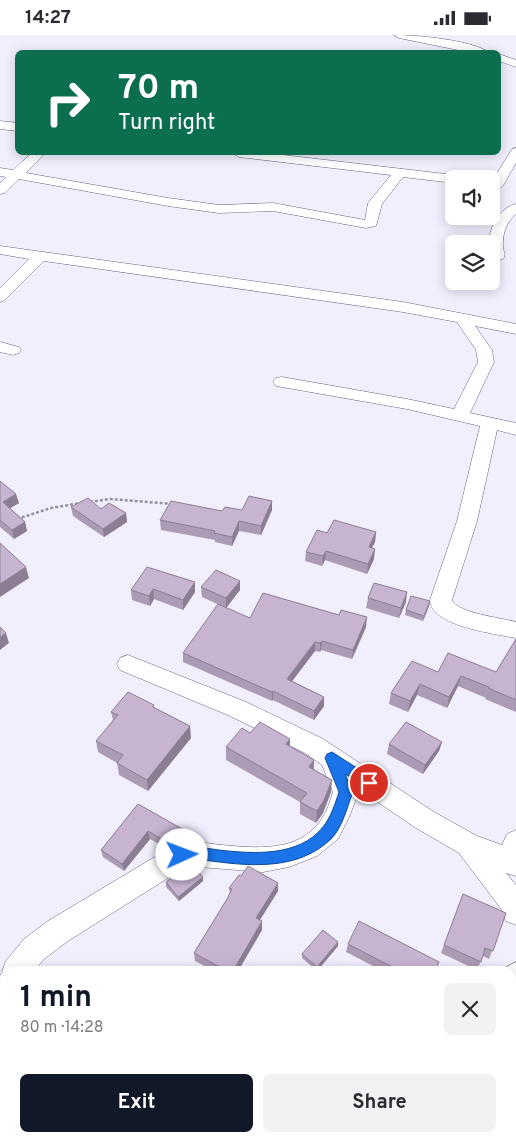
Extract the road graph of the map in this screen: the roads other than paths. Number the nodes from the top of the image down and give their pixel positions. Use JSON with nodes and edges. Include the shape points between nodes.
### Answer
{"nodes":[{"id":1,"x":399,"y":35,"type":"edge"},
{"id":2,"x":454,"y":40,"type":"edge"},
{"id":3,"x":478,"y":50,"type":"edge"},
{"id":4,"x":501,"y":58,"type":"edge"},
{"id":5,"x":516,"y":64,"type":"edge"},
{"id":6,"x":0,"y":125,"type":"edge"},
{"id":7,"x":15,"y":127,"type":"edge"},
{"id":8,"x":516,"y":152,"type":"edge"},
{"id":9,"x":38,"y":155,"type":"edge"},
{"id":10,"x":256,"y":155,"type":"edge"},
{"id":11,"x":0,"y":172,"type":"edge"},
{"id":12,"x":400,"y":172,"type":"junction"},
{"id":13,"x":17,"y":175,"type":"junction"},
{"id":14,"x":445,"y":178,"type":"edge"},
{"id":15,"x":500,"y":181,"type":"edge"},
{"id":16,"x":0,"y":190,"type":"edge"},
{"id":17,"x":516,"y":208,"type":"edge"},
{"id":18,"x":497,"y":235,"type":"edge"},
{"id":19,"x":0,"y":250,"type":"edge"},
{"id":20,"x":40,"y":255,"type":"junction"},
{"id":21,"x":0,"y":297,"type":"edge"},
{"id":22,"x":463,"y":320,"type":"junction"},
{"id":23,"x":516,"y":329,"type":"edge"},
{"id":24,"x":282,"y":382,"type":"dead end"},
{"id":25,"x":460,"y":416,"type":"junction"},
{"id":26,"x":490,"y":423,"type":"junction"},
{"id":27,"x":516,"y":429,"type":"edge"},
{"id":28,"x":516,"y":629,"type":"edge"},
{"id":29,"x":128,"y":664,"type":"dead end"},
{"id":30,"x":332,"y":758,"type":"junction"},
{"id":31,"x":468,"y":844,"type":"junction"},
{"id":32,"x":514,"y":856,"type":"edge"},
{"id":33,"x":516,"y":912,"type":"edge"},
{"id":34,"x":20,"y":966,"type":"edge"}],
"edges":[{"from":1,"to":2,"type":"street"},
{"from":2,"to":3,"type":"street"},
{"from":4,"to":5,"type":"street"},
{"from":6,"to":7,"type":"street"},
{"from":8,"to":15,"type":"street"},
{"from":9,"to":13,"type":"street"},
{"from":10,"to":12,"type":"street"},
{"from":11,"to":13,"type":"street"},
{"from":12,"to":13,"type":"street","via":[[375,203],[371,223],[366,224],[272,207],[220,209],[168,202]]},
{"from":12,"to":14,"type":"street"},
{"from":13,"to":16,"type":"street"},
{"from":17,"to":18,"type":"street","via":[[503,217]]},
{"from":19,"to":20,"type":"street"},
{"from":20,"to":21,"type":"street"},
{"from":20,"to":22,"type":"street","via":[[393,306]]},
{"from":22,"to":23,"type":"street"},
{"from":22,"to":25,"type":"street","via":[[484,350],[486,362]]},
{"from":24,"to":25,"type":"street"},
{"from":25,"to":26,"type":"street"},
{"from":26,"to":27,"type":"street"},
{"from":26,"to":28,"type":"street","via":[[467,521],[441,606],[461,617]]},
{"from":29,"to":30,"type":"street","via":[[238,709]]},
{"from":30,"to":31,"type":"street","via":[[425,820]]},
{"from":30,"to":34,"type":"street","via":[[346,792],[328,833],[310,847],[264,860],[201,853],[182,855],[58,931],[34,949]]},
{"from":31,"to":32,"type":"street"},
{"from":31,"to":33,"type":"street"}]}
